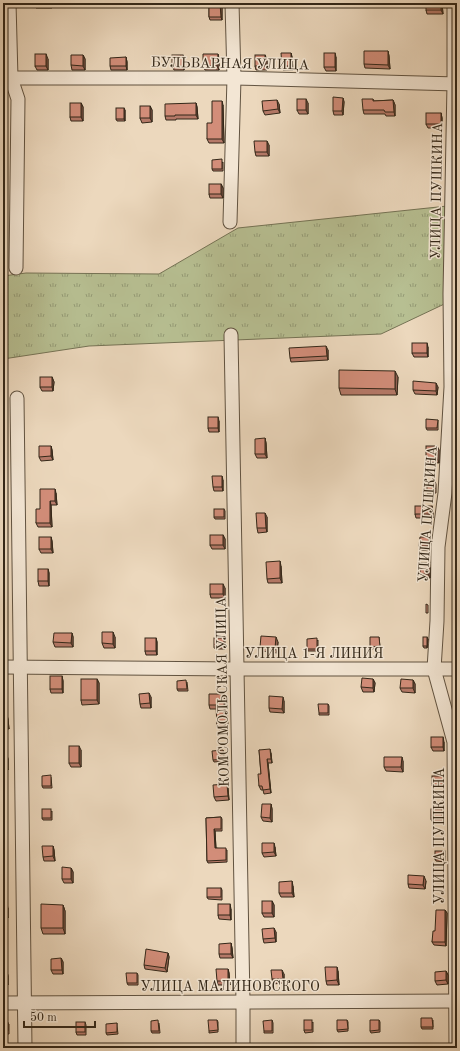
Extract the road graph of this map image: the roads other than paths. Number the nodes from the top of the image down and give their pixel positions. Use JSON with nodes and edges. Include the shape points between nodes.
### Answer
{"nodes":[{"id":1,"x":9,"y":3,"type":"edge"},
{"id":2,"x":232,"y":3,"type":"edge"},
{"id":3,"x":454,"y":3,"type":"edge"},
{"id":4,"x":7,"y":78,"type":"edge"},
{"id":5,"x":234,"y":78,"type":"junction"},
{"id":6,"x":456,"y":84,"type":"edge"},
{"id":7,"x":230,"y":222,"type":"dead end"},
{"id":8,"x":16,"y":268,"type":"dead end"},
{"id":9,"x":231,"y":335,"type":"dead end"},
{"id":10,"x":454,"y":388,"type":"edge"},
{"id":11,"x":17,"y":398,"type":"dead end"},
{"id":12,"x":3,"y":667,"type":"edge"},
{"id":13,"x":21,"y":667,"type":"junction"},
{"id":14,"x":237,"y":669,"type":"junction"},
{"id":15,"x":434,"y":669,"type":"junction"},
{"id":16,"x":457,"y":669,"type":"edge"},
{"id":17,"x":243,"y":1002,"type":"junction"},
{"id":18,"x":457,"y":1002,"type":"edge"},
{"id":19,"x":25,"y":1003,"type":"junction"},
{"id":20,"x":3,"y":1004,"type":"edge"},
{"id":21,"x":25,"y":1048,"type":"edge"},
{"id":22,"x":243,"y":1048,"type":"edge"},
{"id":23,"x":456,"y":1048,"type":"edge"}],
"edges":[{"from":1,"to":4,"type":"street"},
{"from":2,"to":5,"type":"street"},
{"from":3,"to":6,"type":"street","name":"УЛИЦА ПУШКИНА"},
{"from":4,"to":5,"type":"street","name":"БУЛЬВАРНАЯ УЛИЦА"},
{"from":4,"to":8,"type":"street","via":[[18,99]]},
{"from":5,"to":6,"type":"street","name":"БУЛЬВАРНАЯ УЛИЦА"},
{"from":5,"to":7,"type":"street"},
{"from":6,"to":10,"type":"street","name":"УЛИЦА ПУШКИНА","via":[[450,294]]},
{"from":9,"to":14,"type":"street","name":"КОМСОМОЛЬСКАЯ УЛИЦА"},
{"from":10,"to":15,"type":"street","name":"УЛИЦА ПУШКИНА","via":[[438,547]]},
{"from":11,"to":13,"type":"street"},
{"from":12,"to":13,"type":"street","name":"УЛИЦА 1-Я ЛИНИЯ"},
{"from":13,"to":14,"type":"street","name":"УЛИЦА 1-Я ЛИНИЯ"},
{"from":13,"to":19,"type":"street"},
{"from":14,"to":15,"type":"street","name":"УЛИЦА 1-Я ЛИНИЯ"},
{"from":14,"to":17,"type":"street","name":"КОМСОМОЛЬСКАЯ УЛИЦА"},
{"from":15,"to":16,"type":"street","name":"УЛИЦА 1-Я ЛИНИЯ"},
{"from":15,"to":18,"type":"street","name":"УЛИЦА ПУШКИНА","via":[[454,742]]},
{"from":17,"to":18,"type":"street","name":"УЛИЦА МАЛИНОВСКОГО"},
{"from":17,"to":19,"type":"street","name":"УЛИЦА МАЛИНОВСКОГО"},
{"from":17,"to":22,"type":"street","name":"КОМСОМОЛЬСКАЯ УЛИЦА"},
{"from":18,"to":23,"type":"street","name":"УЛИЦА ПУШКИНА"},
{"from":19,"to":20,"type":"street","name":"УЛИЦА МАЛИНОВСКОГО"},
{"from":19,"to":21,"type":"street"}]}
